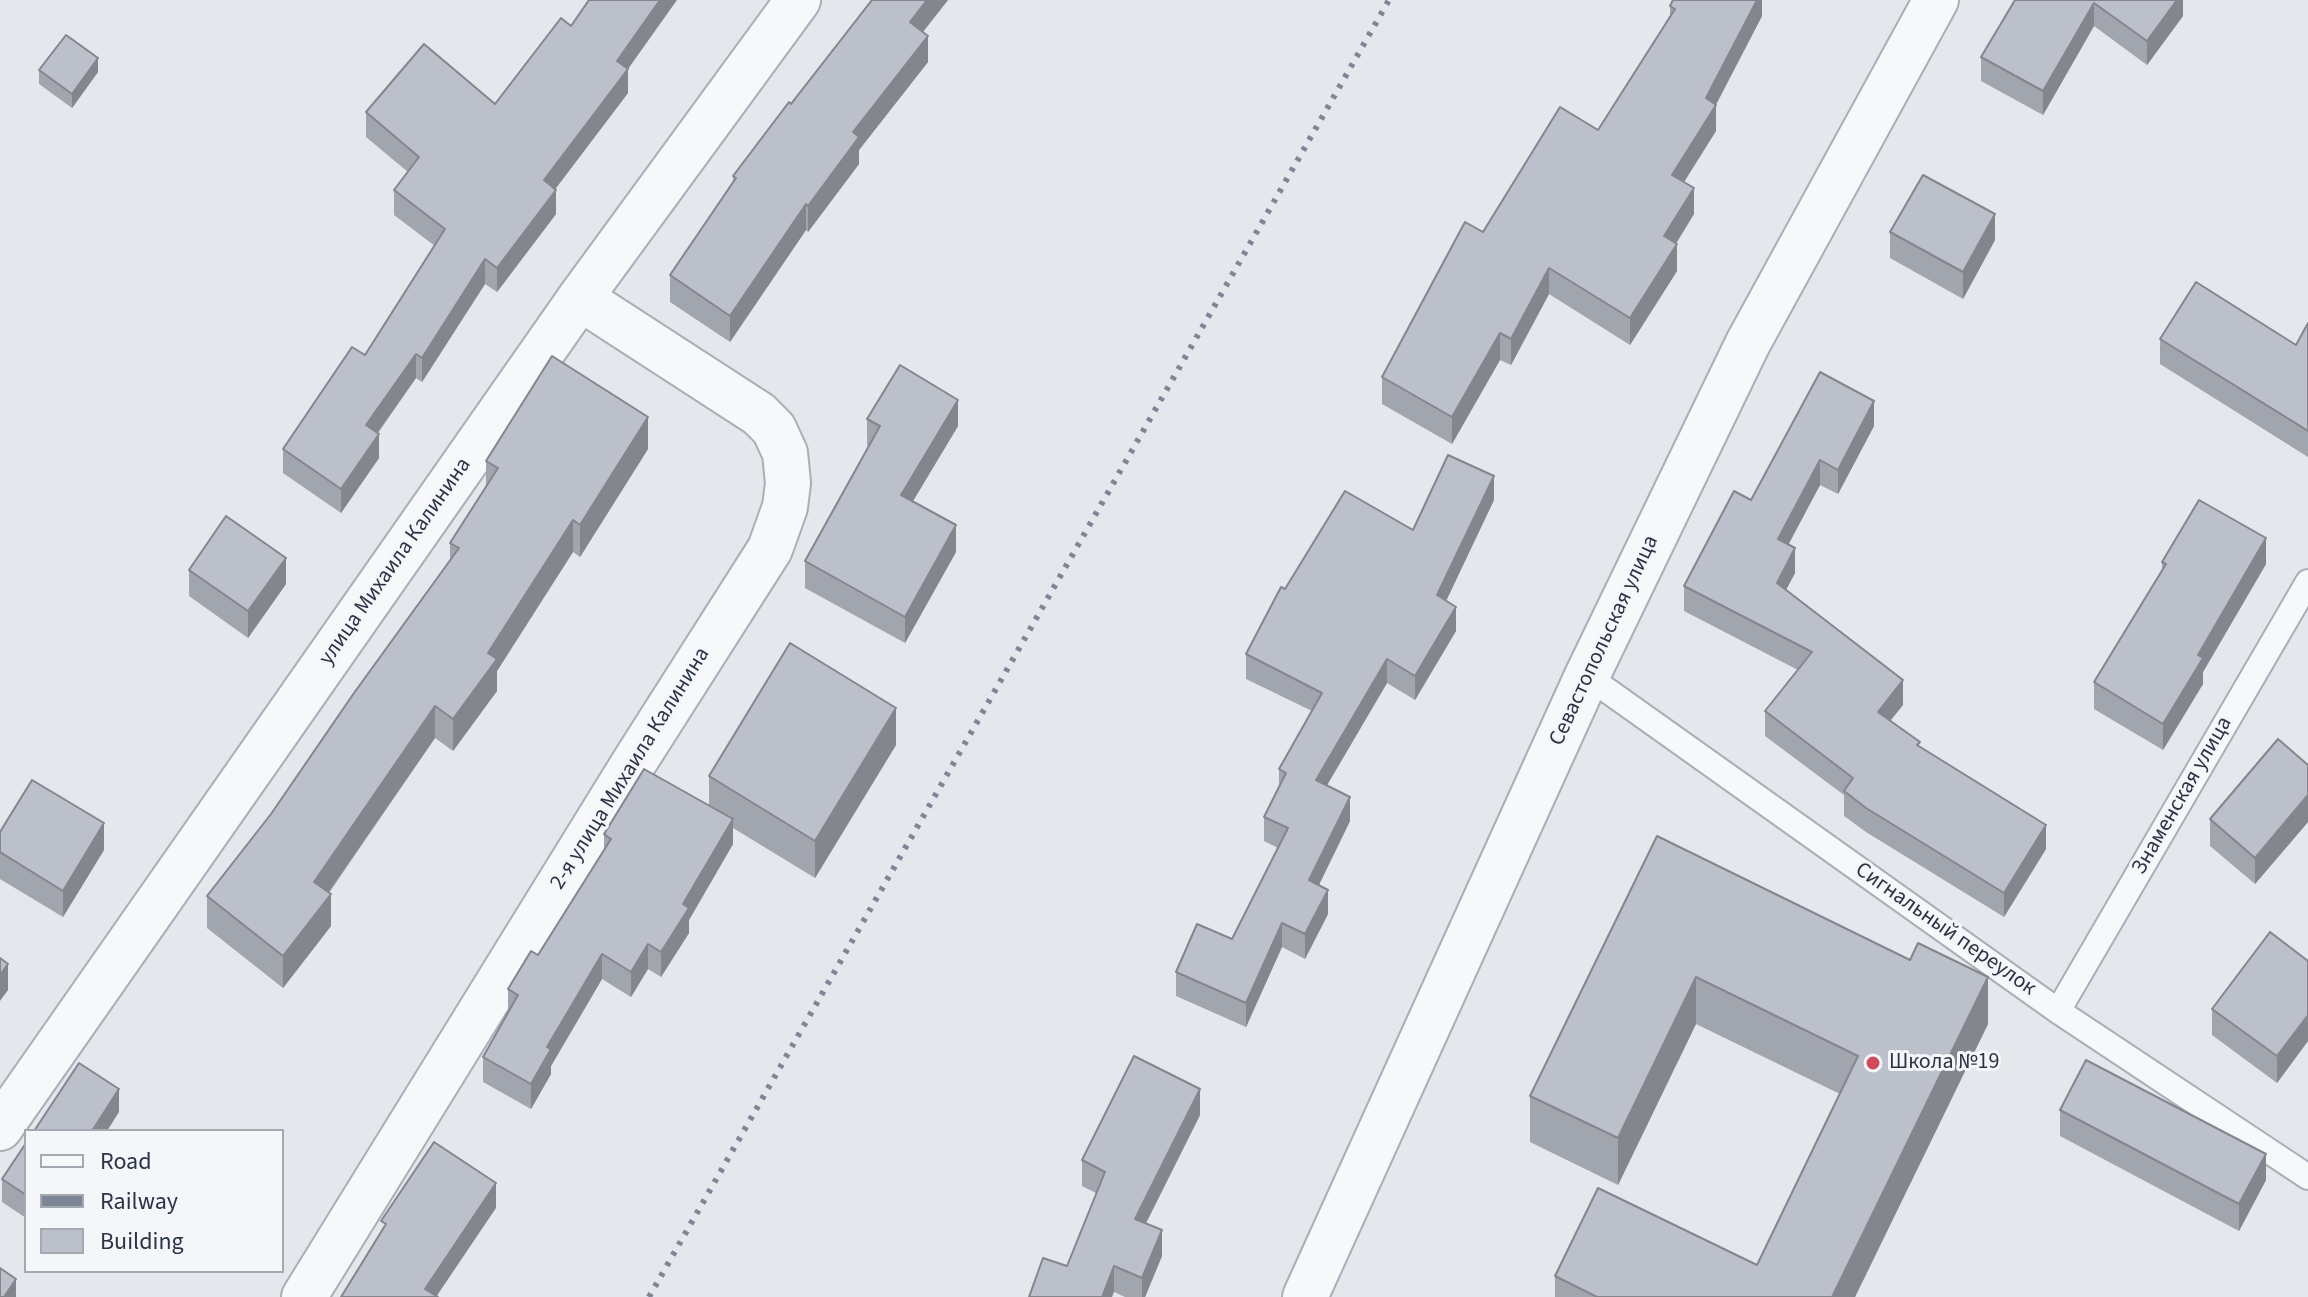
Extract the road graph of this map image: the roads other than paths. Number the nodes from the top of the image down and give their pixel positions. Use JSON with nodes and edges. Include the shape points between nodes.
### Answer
{"nodes":[{"id":1,"x":798,"y":0,"type":"edge"},
{"id":2,"x":1936,"y":0,"type":"edge"},
{"id":3,"x":580,"y":298,"type":"junction"},
{"id":4,"x":2308,"y":582,"type":"edge"},
{"id":5,"x":1587,"y":676,"type":"junction"},
{"id":6,"x":2058,"y":1011,"type":"junction"},
{"id":7,"x":0,"y":1128,"type":"edge"},
{"id":8,"x":2308,"y":1177,"type":"edge"},
{"id":9,"x":304,"y":1297,"type":"edge"},
{"id":10,"x":1305,"y":1297,"type":"edge"}],
"edges":[{"from":1,"to":3,"type":"street","name":"улица Михаила Калинина"},
{"from":2,"to":5,"type":"street","name":"Севастопольская улица","via":[[1748,343]]},
{"from":3,"to":7,"type":"street","name":"улица Михаила Калинина"},
{"from":3,"to":9,"type":"street","name":"2-я улица Михаила Калинина","via":[[759,414],[774,429],[785,453],[785,507],[770,549]]},
{"from":4,"to":6,"type":"lane","name":"Знаменская улица"},
{"from":5,"to":6,"type":"lane","name":"Сигнальный переулок"},
{"from":5,"to":10,"type":"street","name":"Севастопольская улица"},
{"from":6,"to":8,"type":"lane","name":"Сигнальный переулок"}]}
